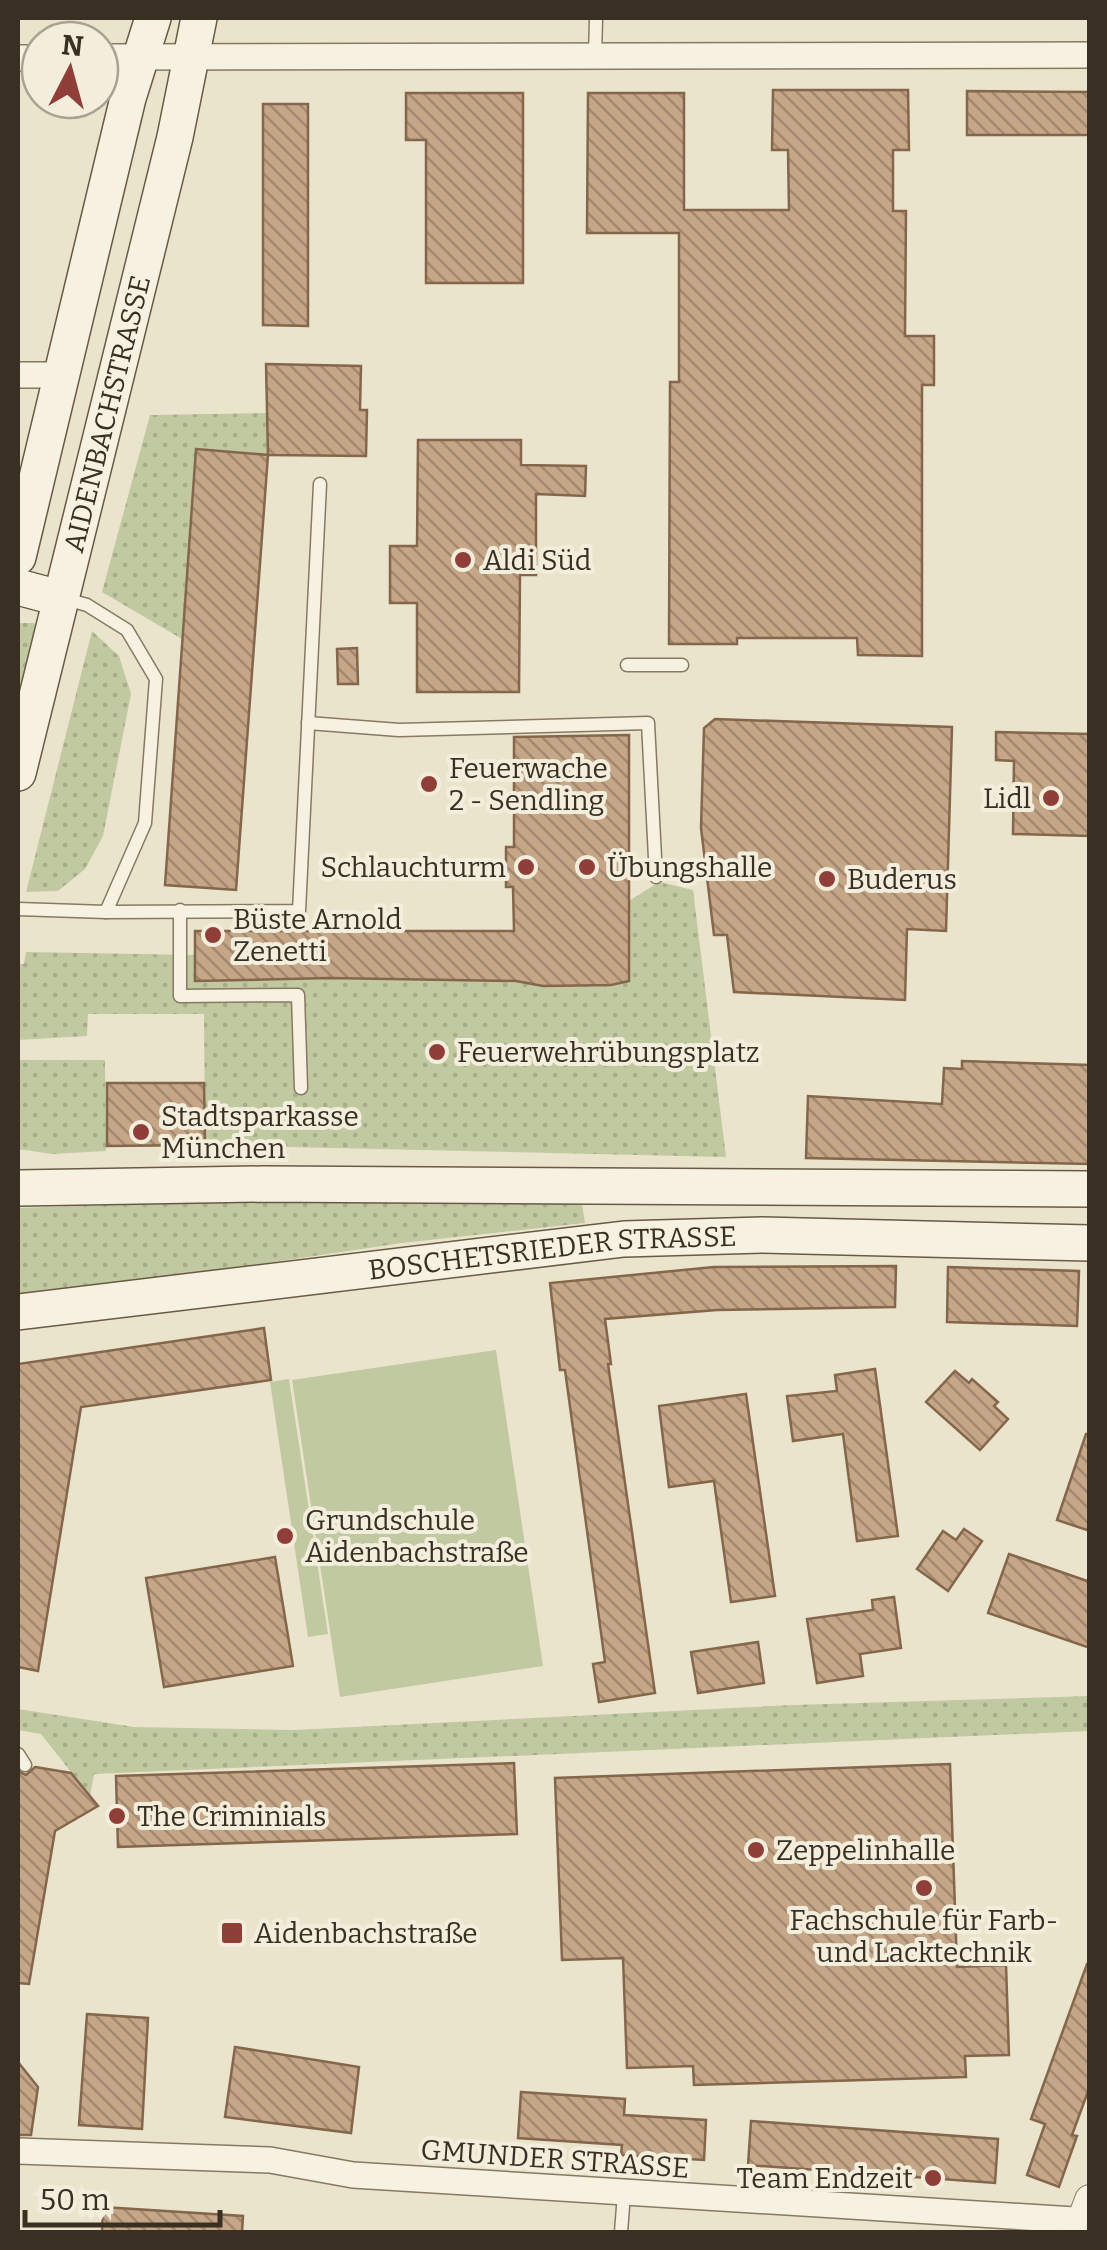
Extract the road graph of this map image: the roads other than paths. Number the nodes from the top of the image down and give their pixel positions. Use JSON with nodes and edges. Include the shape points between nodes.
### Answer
{"nodes":[{"id":1,"x":153,"y":18,"type":"edge"},
{"id":2,"x":200,"y":18,"type":"edge"},
{"id":3,"x":596,"y":18,"type":"edge"},
{"id":4,"x":1090,"y":55,"type":"edge"},
{"id":5,"x":192,"y":56,"type":"junction"},
{"id":6,"x":120,"y":57,"type":"edge"},
{"id":7,"x":595,"y":58,"type":"junction"},
{"id":8,"x":18,"y":375,"type":"edge"},
{"id":9,"x":62,"y":375,"type":"junction"},
{"id":10,"x":320,"y":484,"type":"dead end"},
{"id":11,"x":18,"y":557,"type":"edge"},
{"id":12,"x":18,"y":587,"type":"edge"},
{"id":13,"x":59,"y":598,"type":"junction"},
{"id":14,"x":627,"y":665,"type":"dead end"},
{"id":15,"x":682,"y":665,"type":"dead end"},
{"id":16,"x":308,"y":723,"type":"junction"},
{"id":17,"x":18,"y":773,"type":"edge"},
{"id":18,"x":656,"y":877,"type":"dead end"},
{"id":19,"x":18,"y":910,"type":"edge"},
{"id":20,"x":180,"y":910,"type":"junction"},
{"id":21,"x":106,"y":912,"type":"junction"},
{"id":22,"x":301,"y":1088,"type":"dead end"},
{"id":23,"x":18,"y":1188,"type":"edge"},
{"id":24,"x":1090,"y":1189,"type":"edge"},
{"id":25,"x":1090,"y":1243,"type":"edge"},
{"id":26,"x":18,"y":1312,"type":"edge"},
{"id":27,"x":18,"y":2151,"type":"edge"},
{"id":28,"x":624,"y":2194,"type":"junction"},
{"id":29,"x":1085,"y":2218,"type":"edge"},
{"id":30,"x":622,"y":2232,"type":"edge"}],
"edges":[{"from":1,"to":6,"type":"main road","name":"AIDENBACHSTRASSE"},
{"from":2,"to":5,"type":"main road","name":"AIDENBACHSTRASSE"},
{"from":3,"to":7,"type":"lane"},
{"from":4,"to":7,"type":"street"},
{"from":5,"to":6,"type":"street"},
{"from":5,"to":7,"type":"street"},
{"from":5,"to":13,"type":"main road","name":"AIDENBACHSTRASSE"},
{"from":6,"to":9,"type":"main road","name":"AIDENBACHSTRASSE","via":[[128,98]]},
{"from":8,"to":9,"type":"street"},
{"from":9,"to":11,"type":"main road","name":"AIDENBACHSTRASSE"},
{"from":10,"to":16,"type":"lane"},
{"from":12,"to":13,"type":"main road"},
{"from":13,"to":17,"type":"main road","name":"AIDENBACHSTRASSE"},
{"from":13,"to":21,"type":"lane","via":[[87,605],[127,630],[156,680],[144,823]]},
{"from":14,"to":15,"type":"lane"},
{"from":16,"to":18,"type":"lane","via":[[398,730],[648,722]]},
{"from":16,"to":20,"type":"lane","via":[[298,911]]},
{"from":19,"to":21,"type":"lane"},
{"from":20,"to":21,"type":"lane"},
{"from":20,"to":22,"type":"lane","via":[[180,996],[298,996]]},
{"from":23,"to":24,"type":"main road","name":"BOSCHETSRIEDER STRASSE"},
{"from":25,"to":26,"type":"main road","name":"BOSCHETSRIEDER STRASSE","via":[[762,1235],[624,1239]]},
{"from":27,"to":28,"type":"street","name":"GMUNDER STRASSE","via":[[270,2160],[353,2175]]},
{"from":28,"to":29,"type":"street","name":"GMUNDER STRASSE"},
{"from":28,"to":30,"type":"lane"}]}
